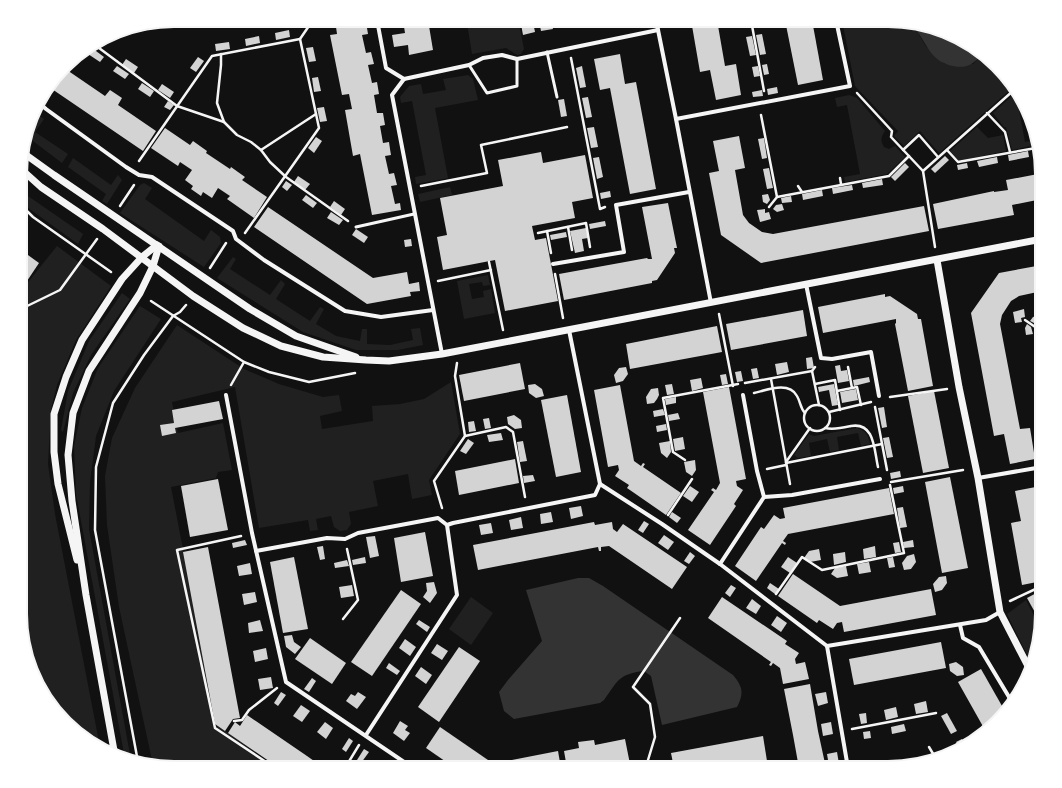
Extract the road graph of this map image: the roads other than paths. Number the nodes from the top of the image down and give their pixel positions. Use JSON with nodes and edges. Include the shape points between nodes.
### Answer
{"nodes":[{"id":1,"x":378,"y":27,"type":"edge"},
{"id":2,"x":657,"y":27,"type":"edge"},
{"id":3,"x":837,"y":27,"type":"edge"},
{"id":4,"x":658,"y":30,"type":"junction"},
{"id":5,"x":547,"y":52,"type":"junction"},
{"id":6,"x":517,"y":59,"type":"junction"},
{"id":7,"x":469,"y":65,"type":"junction"},
{"id":8,"x":404,"y":79,"type":"junction"},
{"id":9,"x":557,"y":97,"type":"dead end"},
{"id":10,"x":43,"y":107,"type":"edge"},
{"id":11,"x":676,"y":119,"type":"junction"},
{"id":12,"x":28,"y":156,"type":"edge"},
{"id":13,"x":27,"y":174,"type":"edge"},
{"id":14,"x":689,"y":192,"type":"junction"},
{"id":15,"x":414,"y":214,"type":"junction"},
{"id":16,"x":356,"y":227,"type":"road end"},
{"id":17,"x":1035,"y":240,"type":"edge"},
{"id":18,"x":158,"y":245,"type":"junction"},
{"id":19,"x":142,"y":257,"type":"junction"},
{"id":20,"x":937,"y":260,"type":"junction"},
{"id":21,"x":553,"y":264,"type":"road end"},
{"id":22,"x":153,"y":266,"type":"junction"},
{"id":23,"x":806,"y":284,"type":"junction"},
{"id":24,"x":714,"y":302,"type":"junction"},
{"id":25,"x":433,"y":310,"type":"junction"},
{"id":26,"x":567,"y":330,"type":"junction"},
{"id":27,"x":442,"y":354,"type":"junction"},
{"id":28,"x":366,"y":360,"type":"junction"},
{"id":29,"x":226,"y":395,"type":"road end"},
{"id":30,"x":742,"y":395,"type":"road end"},
{"id":31,"x":879,"y":396,"type":"dead end"},
{"id":32,"x":1035,"y":468,"type":"edge"},
{"id":33,"x":978,"y":478,"type":"junction"},
{"id":34,"x":880,"y":479,"type":"road end"},
{"id":35,"x":600,"y":484,"type":"junction"},
{"id":36,"x":764,"y":497,"type":"junction"},
{"id":37,"x":446,"y":525,"type":"junction"},
{"id":38,"x":256,"y":550,"type":"junction"},
{"id":39,"x":720,"y":564,"type":"junction"},
{"id":40,"x":86,"y":595,"type":"junction"},
{"id":41,"x":999,"y":609,"type":"junction"},
{"id":42,"x":960,"y":624,"type":"junction"},
{"id":43,"x":827,"y":646,"type":"junction"},
{"id":44,"x":1026,"y":664,"type":"edge"},
{"id":45,"x":1009,"y":697,"type":"edge"},
{"id":46,"x":366,"y":735,"type":"junction"},
{"id":47,"x":114,"y":748,"type":"edge"},
{"id":48,"x":403,"y":761,"type":"edge"},
{"id":49,"x":847,"y":761,"type":"edge"}],
"edges":[{"from":1,"to":8,"type":"street","via":[[386,68]]},
{"from":2,"to":4,"type":"street"},
{"from":3,"to":11,"type":"street","via":[[850,86]]},
{"from":4,"to":5,"type":"street"},
{"from":4,"to":11,"type":"street"},
{"from":5,"to":6,"type":"street"},
{"from":5,"to":9,"type":"lane"},
{"from":6,"to":7,"type":"street","via":[[502,54],[483,58]]},
{"from":6,"to":7,"type":"lane","via":[[517,86],[487,93]]},
{"from":7,"to":8,"type":"street"},
{"from":8,"to":15,"type":"street","via":[[392,95]]},
{"from":10,"to":25,"type":"street","via":[[132,171],[152,177],[233,231],[236,239],[264,260],[344,311],[380,317]]},
{"from":11,"to":14,"type":"street"},
{"from":12,"to":18,"type":"street"},
{"from":13,"to":19,"type":"street","via":[[41,187]]},
{"from":14,"to":21,"type":"street","via":[[616,205],[624,252]]},
{"from":14,"to":24,"type":"street"},
{"from":15,"to":16,"type":"lane"},
{"from":15,"to":25,"type":"street"},
{"from":17,"to":20,"type":"street"},
{"from":18,"to":19,"type":"street"},
{"from":18,"to":22,"type":"street"},
{"from":18,"to":28,"type":"street","via":[[250,309],[296,336]]},
{"from":19,"to":22,"type":"street"},
{"from":19,"to":40,"type":"street","via":[[122,279],[82,340],[54,414],[54,452],[58,484]]},
{"from":20,"to":23,"type":"street"},
{"from":20,"to":33,"type":"street","via":[[959,388]]},
{"from":22,"to":28,"type":"street","via":[[193,296],[243,328],[282,346],[323,357]]},
{"from":22,"to":40,"type":"street","via":[[140,293],[89,371],[74,413],[68,455]]},
{"from":23,"to":24,"type":"street"},
{"from":23,"to":31,"type":"street","via":[[821,358],[832,360],[871,352]]},
{"from":24,"to":26,"type":"street"},
{"from":25,"to":27,"type":"street"},
{"from":26,"to":27,"type":"street"},
{"from":26,"to":35,"type":"street"},
{"from":27,"to":28,"type":"street","via":[[389,361]]},
{"from":29,"to":38,"type":"street"},
{"from":30,"to":36,"type":"street"},
{"from":32,"to":33,"type":"street"},
{"from":33,"to":41,"type":"street"},
{"from":34,"to":36,"type":"street","via":[[792,495]]},
{"from":35,"to":37,"type":"street","via":[[595,495]]},
{"from":35,"to":39,"type":"street"},
{"from":36,"to":39,"type":"street"},
{"from":37,"to":38,"type":"street","via":[[438,518],[358,533],[345,539],[327,538]]},
{"from":37,"to":46,"type":"street","via":[[457,595]]},
{"from":38,"to":46,"type":"street","via":[[286,682]]},
{"from":39,"to":43,"type":"street"},
{"from":40,"to":47,"type":"street"},
{"from":41,"to":42,"type":"street","via":[[986,620]]},
{"from":41,"to":44,"type":"street"},
{"from":42,"to":43,"type":"street"},
{"from":42,"to":45,"type":"street","via":[[963,638],[979,646]]},
{"from":43,"to":49,"type":"street"},
{"from":46,"to":48,"type":"street"}]}
